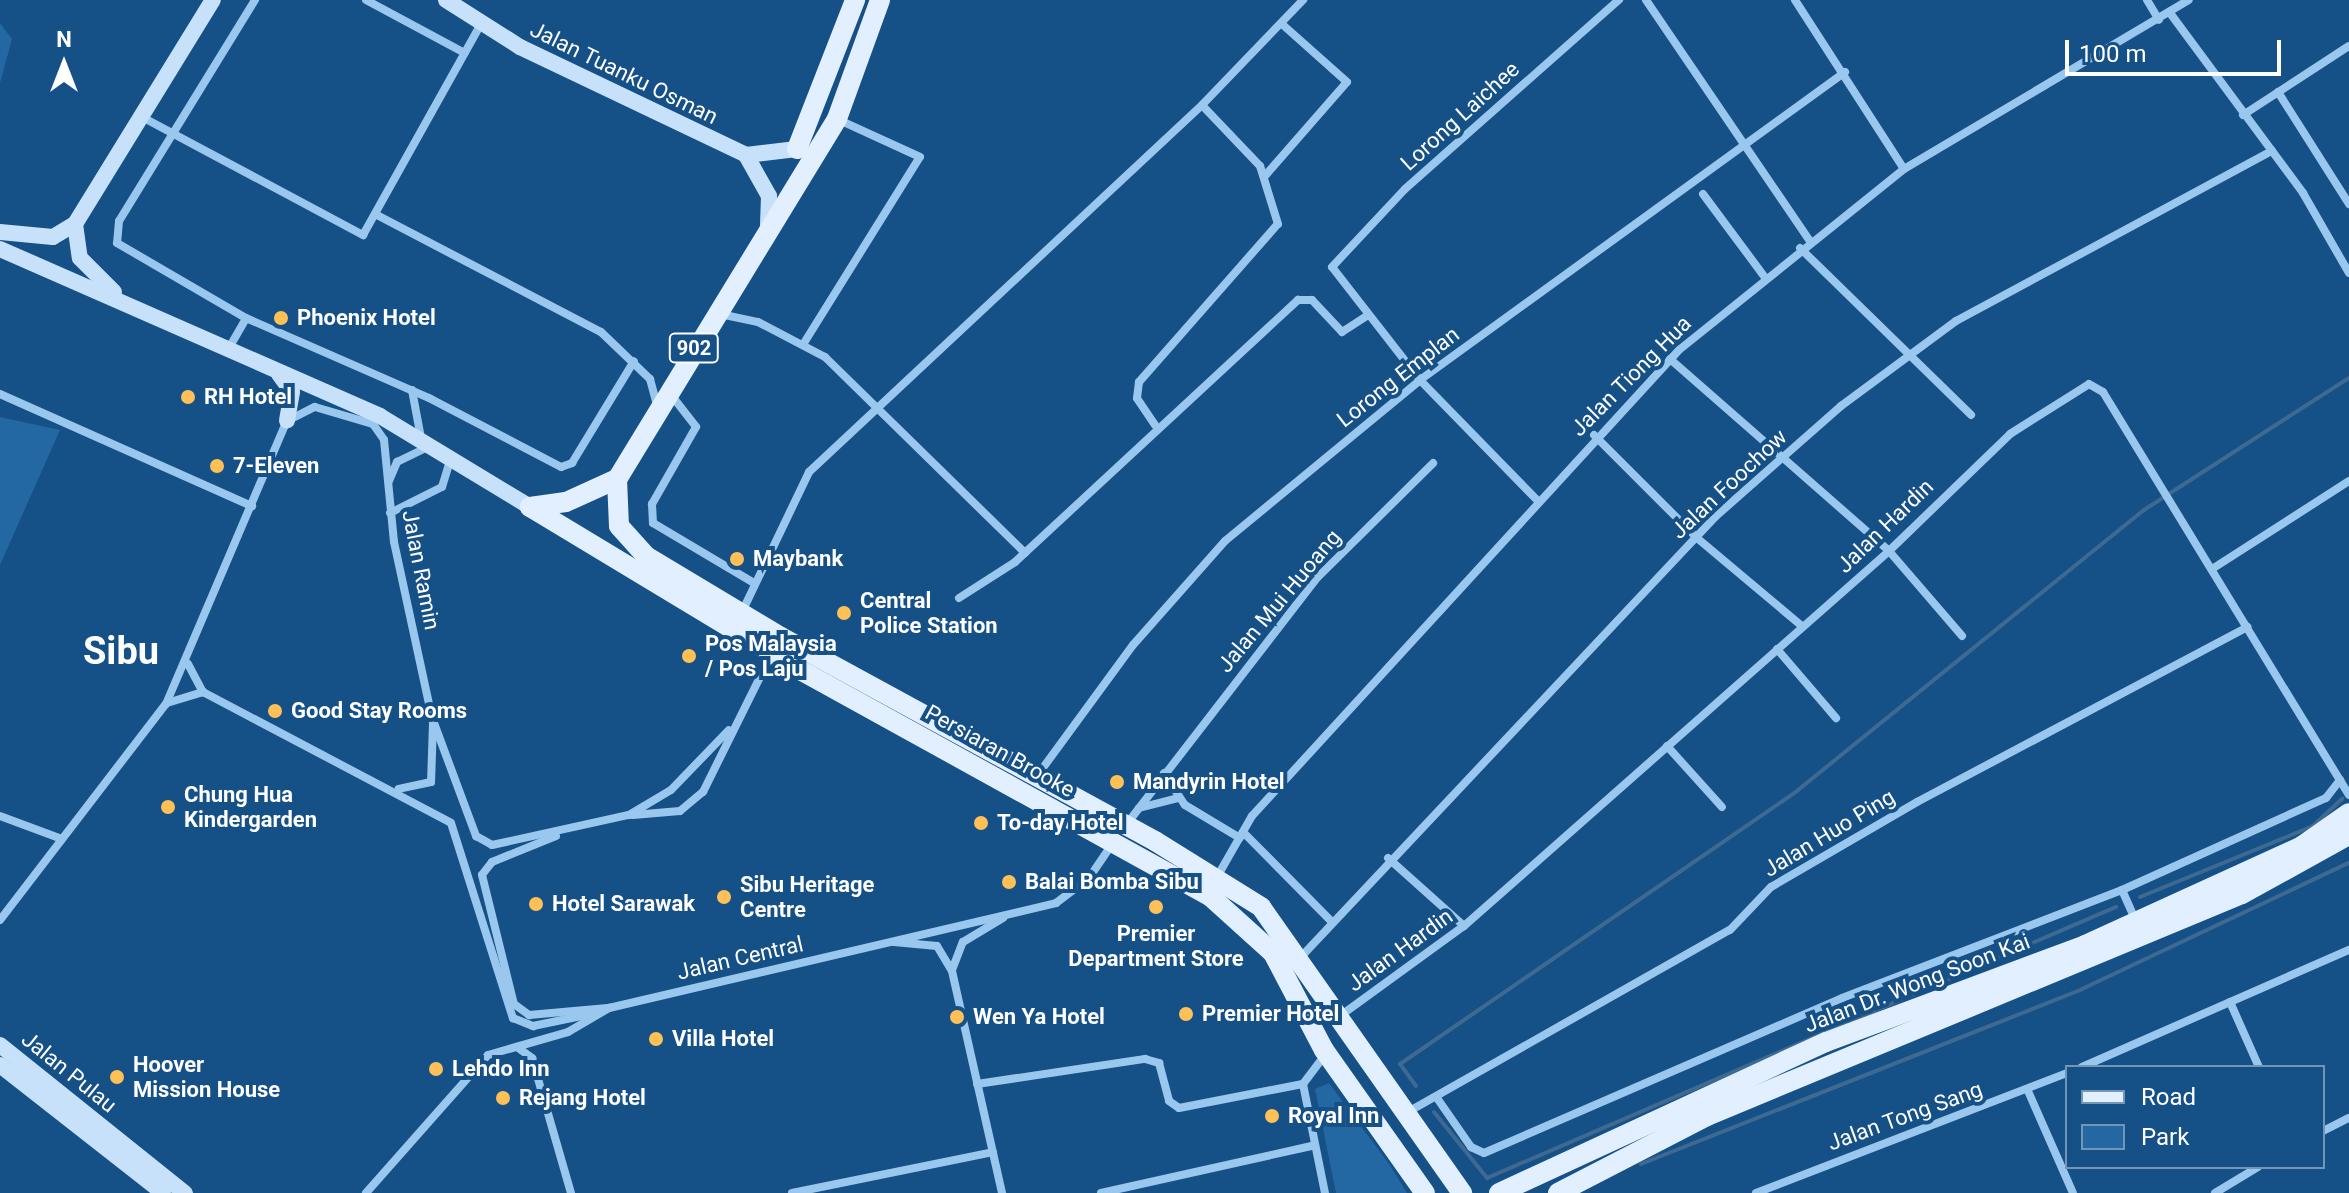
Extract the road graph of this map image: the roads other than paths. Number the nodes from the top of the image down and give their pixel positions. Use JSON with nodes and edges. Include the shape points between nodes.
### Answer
{"nodes":[{"id":1,"x":213,"y":0,"type":"edge"},
{"id":2,"x":255,"y":0,"type":"edge"},
{"id":3,"x":366,"y":0,"type":"edge"},
{"id":4,"x":446,"y":0,"type":"edge"},
{"id":5,"x":855,"y":0,"type":"edge"},
{"id":6,"x":880,"y":0,"type":"edge"},
{"id":7,"x":1303,"y":0,"type":"edge"},
{"id":8,"x":1619,"y":0,"type":"edge"},
{"id":9,"x":1646,"y":0,"type":"edge"},
{"id":10,"x":1795,"y":0,"type":"edge"},
{"id":11,"x":2147,"y":0,"type":"edge"},
{"id":12,"x":2189,"y":0,"type":"edge"},
{"id":13,"x":2170,"y":13,"type":"junction"},
{"id":14,"x":2159,"y":20,"type":"junction"},
{"id":15,"x":481,"y":24,"type":"junction"},
{"id":16,"x":1282,"y":24,"type":"junction"},
{"id":17,"x":2349,"y":46,"type":"edge"},
{"id":18,"x":465,"y":53,"type":"junction"},
{"id":19,"x":1845,"y":72,"type":"junction"},
{"id":20,"x":2278,"y":92,"type":"junction"},
{"id":21,"x":1202,"y":105,"type":"junction"},
{"id":22,"x":2243,"y":115,"type":"junction"},
{"id":23,"x":141,"y":117,"type":"junction"},
{"id":24,"x":837,"y":119,"type":"junction"},
{"id":25,"x":173,"y":133,"type":"junction"},
{"id":26,"x":1748,"y":143,"type":"junction"},
{"id":27,"x":797,"y":149,"type":"joint"},
{"id":28,"x":2272,"y":151,"type":"junction"},
{"id":29,"x":746,"y":155,"type":"junction"},
{"id":30,"x":1904,"y":169,"type":"junction"},
{"id":31,"x":1264,"y":177,"type":"junction"},
{"id":32,"x":1703,"y":194,"type":"dead end"},
{"id":33,"x":2349,"y":204,"type":"edge"},
{"id":34,"x":375,"y":214,"type":"junction"},
{"id":35,"x":75,"y":224,"type":"junction"},
{"id":36,"x":768,"y":230,"type":"junction"},
{"id":37,"x":0,"y":232,"type":"edge"},
{"id":38,"x":1809,"y":240,"type":"junction"},
{"id":39,"x":1800,"y":248,"type":"junction"},
{"id":40,"x":0,"y":249,"type":"edge"},
{"id":41,"x":2349,"y":273,"type":"edge"},
{"id":42,"x":1764,"y":276,"type":"junction"},
{"id":43,"x":125,"y":301,"type":"junction"},
{"id":44,"x":713,"y":314,"type":"junction"},
{"id":45,"x":1368,"y":315,"type":"junction"},
{"id":46,"x":246,"y":318,"type":"junction"},
{"id":47,"x":804,"y":343,"type":"junction"},
{"id":48,"x":229,"y":348,"type":"junction"},
{"id":49,"x":1908,"y":353,"type":"junction"},
{"id":50,"x":1670,"y":359,"type":"junction"},
{"id":51,"x":634,"y":361,"type":"junction"},
{"id":52,"x":265,"y":364,"type":"junction"},
{"id":53,"x":1420,"y":380,"type":"junction"},
{"id":54,"x":412,"y":390,"type":"junction"},
{"id":55,"x":669,"y":391,"type":"junction"},
{"id":56,"x":0,"y":394,"type":"edge"},
{"id":57,"x":874,"y":407,"type":"junction"},
{"id":58,"x":658,"y":412,"type":"junction"},
{"id":59,"x":1971,"y":415,"type":"dead end"},
{"id":60,"x":287,"y":421,"type":"junction"},
{"id":61,"x":1155,"y":425,"type":"junction"},
{"id":62,"x":1594,"y":435,"type":"junction"},
{"id":63,"x":421,"y":438,"type":"junction"},
{"id":64,"x":442,"y":450,"type":"junction"},
{"id":65,"x":1782,"y":458,"type":"junction"},
{"id":66,"x":1433,"y":463,"type":"dead end"},
{"id":67,"x":617,"y":479,"type":"junction"},
{"id":68,"x":2349,"y":481,"type":"edge"},
{"id":69,"x":388,"y":485,"type":"junction"},
{"id":70,"x":1537,"y":500,"type":"junction"},
{"id":71,"x":252,"y":506,"type":"junction"},
{"id":72,"x":530,"y":507,"type":"junction"},
{"id":73,"x":390,"y":513,"type":"junction"},
{"id":74,"x":1697,"y":538,"type":"junction"},
{"id":75,"x":1889,"y":551,"type":"junction"},
{"id":76,"x":1025,"y":553,"type":"junction"},
{"id":77,"x":2212,"y":569,"type":"junction"},
{"id":78,"x":754,"y":583,"type":"junction"},
{"id":79,"x":959,"y":598,"type":"dead end"},
{"id":80,"x":742,"y":613,"type":"junction"},
{"id":81,"x":1803,"y":627,"type":"junction"},
{"id":82,"x":2247,"y":627,"type":"junction"},
{"id":83,"x":1962,"y":636,"type":"dead end"},
{"id":84,"x":776,"y":645,"type":"junction"},
{"id":85,"x":1777,"y":649,"type":"junction"},
{"id":86,"x":188,"y":663,"type":"junction"},
{"id":87,"x":203,"y":692,"type":"junction"},
{"id":88,"x":166,"y":704,"type":"junction"},
{"id":89,"x":1836,"y":718,"type":"dead end"},
{"id":90,"x":433,"y":723,"type":"junction"},
{"id":91,"x":729,"y":730,"type":"junction"},
{"id":92,"x":1667,"y":746,"type":"junction"},
{"id":93,"x":1164,"y":773,"type":"junction"},
{"id":94,"x":1036,"y":777,"type":"junction"},
{"id":95,"x":2340,"y":780,"type":"junction"},
{"id":96,"x":399,"y":789,"type":"junction"},
{"id":97,"x":2349,"y":795,"type":"edge"},
{"id":98,"x":1178,"y":798,"type":"junction"},
{"id":99,"x":1722,"y":807,"type":"dead end"},
{"id":100,"x":2349,"y":813,"type":"edge"},
{"id":101,"x":629,"y":815,"type":"junction"},
{"id":102,"x":0,"y":816,"type":"edge"},
{"id":103,"x":1128,"y":823,"type":"junction"},
{"id":104,"x":1241,"y":835,"type":"junction"},
{"id":105,"x":2349,"y":835,"type":"edge"},
{"id":106,"x":556,"y":836,"type":"junction"},
{"id":107,"x":62,"y":839,"type":"junction"},
{"id":108,"x":1388,"y":858,"type":"junction"},
{"id":109,"x":1217,"y":877,"type":"junction"},
{"id":110,"x":2122,"y":890,"type":"junction"},
{"id":111,"x":1009,"y":914,"type":"junction"},
{"id":112,"x":0,"y":920,"type":"edge"},
{"id":113,"x":1331,"y":921,"type":"junction"},
{"id":114,"x":2136,"y":922,"type":"junction"},
{"id":115,"x":1464,"y":926,"type":"junction"},
{"id":116,"x":885,"y":942,"type":"junction"},
{"id":117,"x":2349,"y":950,"type":"edge"},
{"id":118,"x":1300,"y":958,"type":"junction"},
{"id":119,"x":952,"y":971,"type":"junction"},
{"id":120,"x":2230,"y":1002,"type":"junction"},
{"id":121,"x":609,"y":1008,"type":"junction"},
{"id":122,"x":597,"y":1013,"type":"junction"},
{"id":123,"x":1339,"y":1017,"type":"junction"},
{"id":124,"x":537,"y":1041,"type":"junction"},
{"id":125,"x":0,"y":1045,"type":"edge"},
{"id":126,"x":516,"y":1046,"type":"junction"},
{"id":127,"x":1324,"y":1050,"type":"junction"},
{"id":128,"x":532,"y":1058,"type":"junction"},
{"id":129,"x":0,"y":1065,"type":"edge"},
{"id":130,"x":2087,"y":1065,"type":"edge"},
{"id":131,"x":2258,"y":1065,"type":"edge"},
{"id":132,"x":2065,"y":1074,"type":"edge"},
{"id":133,"x":977,"y":1084,"type":"junction"},
{"id":134,"x":1303,"y":1084,"type":"junction"},
{"id":135,"x":2028,"y":1091,"type":"junction"},
{"id":136,"x":1437,"y":1098,"type":"junction"},
{"id":137,"x":1402,"y":1115,"type":"junction"},
{"id":138,"x":2349,"y":1118,"type":"edge"},
{"id":139,"x":2325,"y":1130,"type":"edge"},
{"id":140,"x":1315,"y":1145,"type":"junction"},
{"id":141,"x":993,"y":1152,"type":"junction"},
{"id":142,"x":2255,"y":1169,"type":"edge"},
{"id":143,"x":159,"y":1190,"type":"edge"},
{"id":144,"x":185,"y":1193,"type":"edge"},
{"id":145,"x":366,"y":1193,"type":"edge"},
{"id":146,"x":571,"y":1193,"type":"edge"},
{"id":147,"x":792,"y":1193,"type":"edge"},
{"id":148,"x":1002,"y":1193,"type":"edge"},
{"id":149,"x":1101,"y":1193,"type":"edge"},
{"id":150,"x":1325,"y":1193,"type":"edge"},
{"id":151,"x":1425,"y":1193,"type":"edge"},
{"id":152,"x":1462,"y":1193,"type":"edge"},
{"id":153,"x":1499,"y":1193,"type":"edge"},
{"id":154,"x":1558,"y":1193,"type":"edge"},
{"id":155,"x":1756,"y":1193,"type":"edge"},
{"id":156,"x":2073,"y":1193,"type":"edge"},
{"id":157,"x":2215,"y":1193,"type":"edge"}],
"edges":[{"from":1,"to":23,"type":"street"},
{"from":2,"to":25,"type":"street"},
{"from":3,"to":18,"type":"street"},
{"from":4,"to":15,"type":"street","name":"Jalan Tuanku Osman"},
{"from":5,"to":27,"type":"main road"},
{"from":6,"to":24,"type":"main road","number":"902"},
{"from":7,"to":16,"type":"street"},
{"from":8,"to":45,"type":"street","name":"Lorong Laichee","via":[[1405,189],[1332,267]]},
{"from":9,"to":26,"type":"street"},
{"from":10,"to":19,"type":"street"},
{"from":11,"to":14,"type":"street"},
{"from":12,"to":13,"type":"street","name":"Jalan Tiong Hua"},
{"from":13,"to":14,"type":"street","name":"Jalan Tiong Hua"},
{"from":13,"to":22,"type":"street"},
{"from":14,"to":30,"type":"street","name":"Jalan Tiong Hua"},
{"from":15,"to":18,"type":"street"},
{"from":15,"to":29,"type":"street","name":"Jalan Tuanku Osman"},
{"from":16,"to":21,"type":"street"},
{"from":16,"to":31,"type":"street","via":[[1347,82]]},
{"from":17,"to":20,"type":"street"},
{"from":18,"to":34,"type":"street"},
{"from":19,"to":26,"type":"street","name":"Lorong Emplan"},
{"from":19,"to":30,"type":"street"},
{"from":20,"to":22,"type":"street"},
{"from":20,"to":33,"type":"street"},
{"from":21,"to":31,"type":"street","via":[[1253,155]]},
{"from":21,"to":57,"type":"street"},
{"from":22,"to":28,"type":"street"},
{"from":23,"to":25,"type":"street"},
{"from":23,"to":35,"type":"street"},
{"from":24,"to":36,"type":"main road","number":"902"},
{"from":24,"to":47,"type":"street","via":[[920,157]]},
{"from":25,"to":34,"type":"street","via":[[363,235]]},
{"from":25,"to":46,"type":"street","via":[[115,238]]},
{"from":26,"to":38,"type":"street"},
{"from":26,"to":53,"type":"street","name":"Lorong Emplan"},
{"from":27,"to":29,"type":"street"},
{"from":28,"to":41,"type":"street"},
{"from":28,"to":49,"type":"street","name":"Jalan Foochow"},
{"from":29,"to":36,"type":"street","via":[[769,196]]},
{"from":30,"to":38,"type":"street","name":"Jalan Tiong Hua"},
{"from":31,"to":61,"type":"street","via":[[1277,228],[1135,389]]},
{"from":32,"to":42,"type":"street"},
{"from":34,"to":51,"type":"street","via":[[601,332]]},
{"from":35,"to":37,"type":"street","via":[[53,237]]},
{"from":35,"to":43,"type":"street","via":[[80,258]]},
{"from":36,"to":44,"type":"main road","number":"902"},
{"from":38,"to":39,"type":"street","name":"Jalan Tiong Hua"},
{"from":39,"to":42,"type":"street","name":"Jalan Tiong Hua"},
{"from":39,"to":49,"type":"street"},
{"from":40,"to":43,"type":"street"},
{"from":42,"to":50,"type":"street","name":"Jalan Tiong Hua"},
{"from":43,"to":48,"type":"street"},
{"from":44,"to":47,"type":"street","via":[[758,322]]},
{"from":44,"to":55,"type":"main road","number":"902"},
{"from":45,"to":53,"type":"street"},
{"from":45,"to":61,"type":"street","via":[[1342,332],[1312,300],[1298,300]]},
{"from":46,"to":48,"type":"street"},
{"from":46,"to":54,"type":"street"},
{"from":47,"to":57,"type":"street"},
{"from":48,"to":52,"type":"street"},
{"from":49,"to":59,"type":"street"},
{"from":49,"to":65,"type":"street","name":"Jalan Foochow"},
{"from":50,"to":62,"type":"street","name":"Jalan Tiong Hua"},
{"from":50,"to":65,"type":"street"},
{"from":51,"to":54,"type":"street","via":[[567,466]]},
{"from":51,"to":58,"type":"street","via":[[650,379]]},
{"from":52,"to":60,"type":"street","via":[[291,386]]},
{"from":52,"to":63,"type":"street"},
{"from":53,"to":70,"type":"street"},
{"from":53,"to":94,"type":"street","name":"Lorong Emplan","via":[[1194,570]]},
{"from":54,"to":63,"type":"street"},
{"from":55,"to":58,"type":"main road","number":"902"},
{"from":55,"to":78,"type":"street","via":[[696,427],[652,504],[653,523]]},
{"from":56,"to":71,"type":"street"},
{"from":57,"to":76,"type":"street"},
{"from":57,"to":78,"type":"street","via":[[809,472]]},
{"from":58,"to":67,"type":"main road","number":"902"},
{"from":60,"to":69,"type":"street","name":"Jalan Ramin","via":[[321,407],[373,424],[384,440]]},
{"from":60,"to":71,"type":"street"},
{"from":61,"to":76,"type":"street"},
{"from":62,"to":70,"type":"street","name":"Jalan Tiong Hua"},
{"from":62,"to":74,"type":"street"},
{"from":63,"to":64,"type":"street"},
{"from":64,"to":69,"type":"street","via":[[406,453]]},
{"from":64,"to":72,"type":"street"},
{"from":64,"to":73,"type":"street","via":[[451,463],[442,487]]},
{"from":65,"to":74,"type":"street","name":"Jalan Foochow"},
{"from":65,"to":75,"type":"street"},
{"from":66,"to":93,"type":"street","name":"Jalan Mui Huoang","via":[[1318,577]]},
{"from":67,"to":72,"type":"main road","via":[[566,502]]},
{"from":67,"to":80,"type":"main road","name":"Persiaran Brooke","via":[[617,519],[629,542]]},
{"from":68,"to":77,"type":"street"},
{"from":69,"to":73,"type":"street","name":"Jalan Ramin"},
{"from":70,"to":104,"type":"street","name":"Jalan Tiong Hua"},
{"from":71,"to":86,"type":"street"},
{"from":72,"to":84,"type":"main road","name":"Persiaran Brooke"},
{"from":73,"to":90,"type":"street","name":"Jalan Ramin"},
{"from":74,"to":81,"type":"street"},
{"from":74,"to":108,"type":"street","name":"Jalan Foochow"},
{"from":75,"to":77,"type":"street","name":"Jalan Hardin","via":[[2010,434],[2089,384],[2103,392]]},
{"from":75,"to":81,"type":"street","name":"Jalan Hardin"},
{"from":75,"to":83,"type":"street"},
{"from":76,"to":79,"type":"street"},
{"from":77,"to":82,"type":"street","name":"Jalan Hardin"},
{"from":78,"to":80,"type":"street"},
{"from":80,"to":84,"type":"main road","name":"Persiaran Brooke"},
{"from":81,"to":85,"type":"street","name":"Jalan Hardin"},
{"from":82,"to":95,"type":"street","name":"Jalan Hardin"},
{"from":82,"to":136,"type":"street","name":"Jalan Huo Ping","via":[[1904,809],[1771,887],[1730,930]]},
{"from":84,"to":91,"type":"street"},
{"from":84,"to":94,"type":"main road","name":"Persiaran Brooke"},
{"from":84,"to":103,"type":"main road","name":"Persiaran Brooke"},
{"from":85,"to":89,"type":"street"},
{"from":85,"to":92,"type":"street","name":"Jalan Hardin"},
{"from":86,"to":87,"type":"street"},
{"from":86,"to":88,"type":"street"},
{"from":87,"to":88,"type":"street"},
{"from":87,"to":96,"type":"street"},
{"from":88,"to":107,"type":"street"},
{"from":90,"to":96,"type":"street","name":"Jalan Ramin","via":[[431,782]]},
{"from":90,"to":106,"type":"street","via":[[483,844]]},
{"from":91,"to":101,"type":"street","via":[[671,790]]},
{"from":91,"to":101,"type":"street","via":[[696,800],[680,811]]},
{"from":92,"to":99,"type":"street"},
{"from":92,"to":115,"type":"street","name":"Jalan Hardin"},
{"from":93,"to":98,"type":"street"},
{"from":93,"to":103,"type":"street","name":"Jalan Mui Huoang"},
{"from":94,"to":103,"type":"main road","name":"Persiaran Brooke"},
{"from":95,"to":97,"type":"street","name":"Jalan Hardin"},
{"from":95,"to":110,"type":"street","via":[[2326,798]]},
{"from":96,"to":122,"type":"street","via":[[456,832],[508,1011],[533,1026]]},
{"from":98,"to":103,"type":"street"},
{"from":98,"to":104,"type":"street"},
{"from":100,"to":114,"type":"main road","name":"Jalan Dr. Wong Soon Kai","via":[[2302,846]]},
{"from":101,"to":106,"type":"street"},
{"from":102,"to":107,"type":"street"},
{"from":103,"to":109,"type":"main road","name":"Persiaran Brooke"},
{"from":103,"to":111,"type":"street","name":"Jalan Central","via":[[1074,892]]},
{"from":103,"to":127,"type":"main road","name":"Persiaran Brooke","via":[[1259,939],[1283,968]]},
{"from":104,"to":109,"type":"street","name":"Jalan Tiong Hua"},
{"from":104,"to":113,"type":"street"},
{"from":105,"to":154,"type":"main road","name":"Jalan Dr. Wong Soon Kai","via":[[2242,894],[1707,1116]]},
{"from":106,"to":121,"type":"street","via":[[498,859],[482,875],[514,1004],[529,1015]]},
{"from":107,"to":112,"type":"street"},
{"from":108,"to":113,"type":"street","name":"Jalan Foochow"},
{"from":108,"to":115,"type":"street"},
{"from":109,"to":118,"type":"main road","name":"Persiaran Brooke","via":[[1275,920]]},
{"from":110,"to":114,"type":"street"},
{"from":110,"to":136,"type":"street","via":[[1842,998],[1484,1153],[1471,1147]]},
{"from":111,"to":116,"type":"street","name":"Jalan Central"},
{"from":111,"to":119,"type":"street","via":[[963,942]]},
{"from":113,"to":118,"type":"street","name":"Jalan Foochow"},
{"from":114,"to":153,"type":"main road","name":"Jalan Dr. Wong Soon Kai","via":[[1826,1042]]},
{"from":115,"to":123,"type":"street","name":"Jalan Hardin"},
{"from":116,"to":119,"type":"street","via":[[937,946]]},
{"from":116,"to":121,"type":"street","name":"Jalan Central"},
{"from":117,"to":120,"type":"street"},
{"from":118,"to":123,"type":"main road","name":"Persiaran Brooke"},
{"from":119,"to":133,"type":"street"},
{"from":120,"to":130,"type":"street"},
{"from":120,"to":131,"type":"street"},
{"from":121,"to":122,"type":"street"},
{"from":122,"to":124,"type":"street"},
{"from":123,"to":137,"type":"main road","name":"Persiaran Brooke"},
{"from":124,"to":126,"type":"street"},
{"from":124,"to":128,"type":"street"},
{"from":125,"to":144,"type":"street","name":"Jalan Pulau"},
{"from":126,"to":128,"type":"street"},
{"from":126,"to":145,"type":"street","via":[[477,1061]]},
{"from":127,"to":134,"type":"street","via":[[1319,1071]]},
{"from":127,"to":151,"type":"main road","name":"Persiaran Brooke"},
{"from":128,"to":146,"type":"street"},
{"from":129,"to":143,"type":"street","name":"Jalan Pulau"},
{"from":132,"to":135,"type":"street","name":"Jalan Tong Sang"},
{"from":133,"to":134,"type":"street","via":[[1145,1059],[1159,1063],[1169,1101],[1179,1108]]},
{"from":133,"to":141,"type":"street"},
{"from":134,"to":140,"type":"street"},
{"from":135,"to":155,"type":"street","name":"Jalan Tong Sang"},
{"from":135,"to":156,"type":"street"},
{"from":136,"to":137,"type":"street","name":"Jalan Huo Ping"},
{"from":137,"to":152,"type":"main road","name":"Persiaran Brooke"},
{"from":138,"to":139,"type":"street"},
{"from":140,"to":149,"type":"street"},
{"from":140,"to":150,"type":"street"},
{"from":141,"to":147,"type":"street"},
{"from":141,"to":148,"type":"street"},
{"from":142,"to":157,"type":"street"}]}
